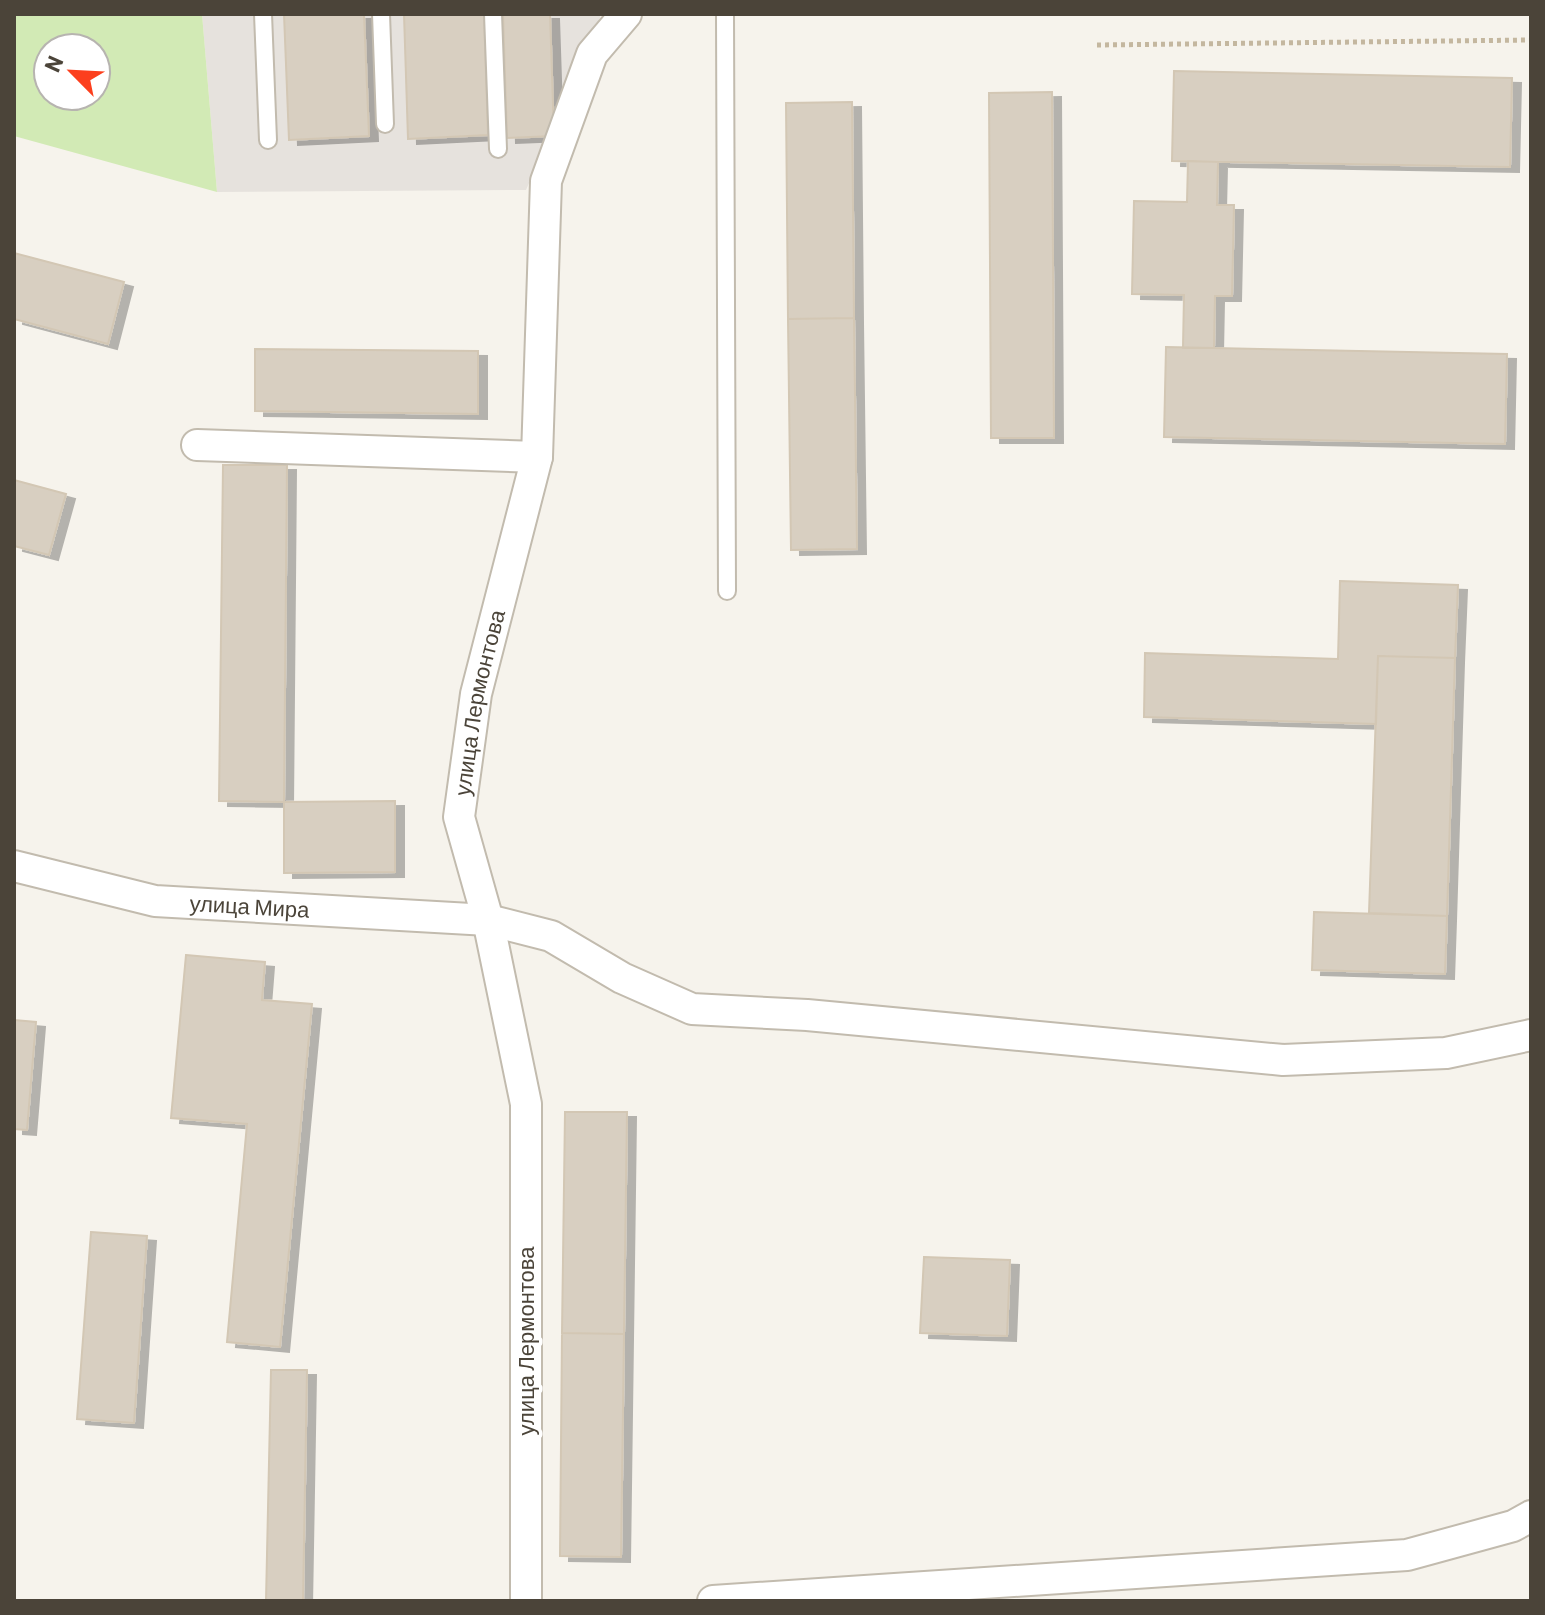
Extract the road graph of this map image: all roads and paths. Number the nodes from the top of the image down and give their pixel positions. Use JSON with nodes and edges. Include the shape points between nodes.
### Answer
{"nodes":[{"id":1,"x":263,"y":14,"type":"edge"},
{"id":2,"x":381,"y":14,"type":"edge"},
{"id":3,"x":493,"y":14,"type":"edge"},
{"id":4,"x":626,"y":14,"type":"edge"},
{"id":5,"x":725,"y":14,"type":"edge"},
{"id":6,"x":1531,"y":40,"type":"edge"},
{"id":7,"x":1097,"y":45,"type":"dead end"},
{"id":8,"x":385,"y":124,"type":"dead end"},
{"id":9,"x":268,"y":140,"type":"dead end"},
{"id":10,"x":498,"y":149,"type":"dead end"},
{"id":11,"x":197,"y":445,"type":"dead end"},
{"id":12,"x":537,"y":457,"type":"junction"},
{"id":13,"x":727,"y":591,"type":"dead end"},
{"id":14,"x":14,"y":866,"type":"edge"},
{"id":15,"x":488,"y":920,"type":"junction"},
{"id":16,"x":1531,"y":1035,"type":"edge"},
{"id":17,"x":1531,"y":1516,"type":"edge"},
{"id":18,"x":526,"y":1601,"type":"edge"},
{"id":19,"x":713,"y":1601,"type":"edge"}],
"edges":[{"from":1,"to":9,"type":"lane"},
{"from":2,"to":8,"type":"lane"},
{"from":3,"to":10,"type":"lane"},
{"from":4,"to":12,"type":"street","name":"улица Лермонтова","via":[[592,54],[546,181]]},
{"from":5,"to":13,"type":"lane"},
{"from":6,"to":7,"type":"path"},
{"from":11,"to":12,"type":"street"},
{"from":12,"to":15,"type":"street","name":"улица Лермонтова","via":[[476,694],[459,817]]},
{"from":14,"to":15,"type":"street","name":"улица Мира","via":[[155,901]]},
{"from":15,"to":16,"type":"street","name":"улица Мира","via":[[551,936],[622,978],[692,1009],[1283,1060],[1446,1053]]},
{"from":15,"to":18,"type":"street","name":"улица Лермонтова","via":[[526,1104]]},
{"from":17,"to":19,"type":"street","via":[[1513,1526],[1407,1555]]}]}
